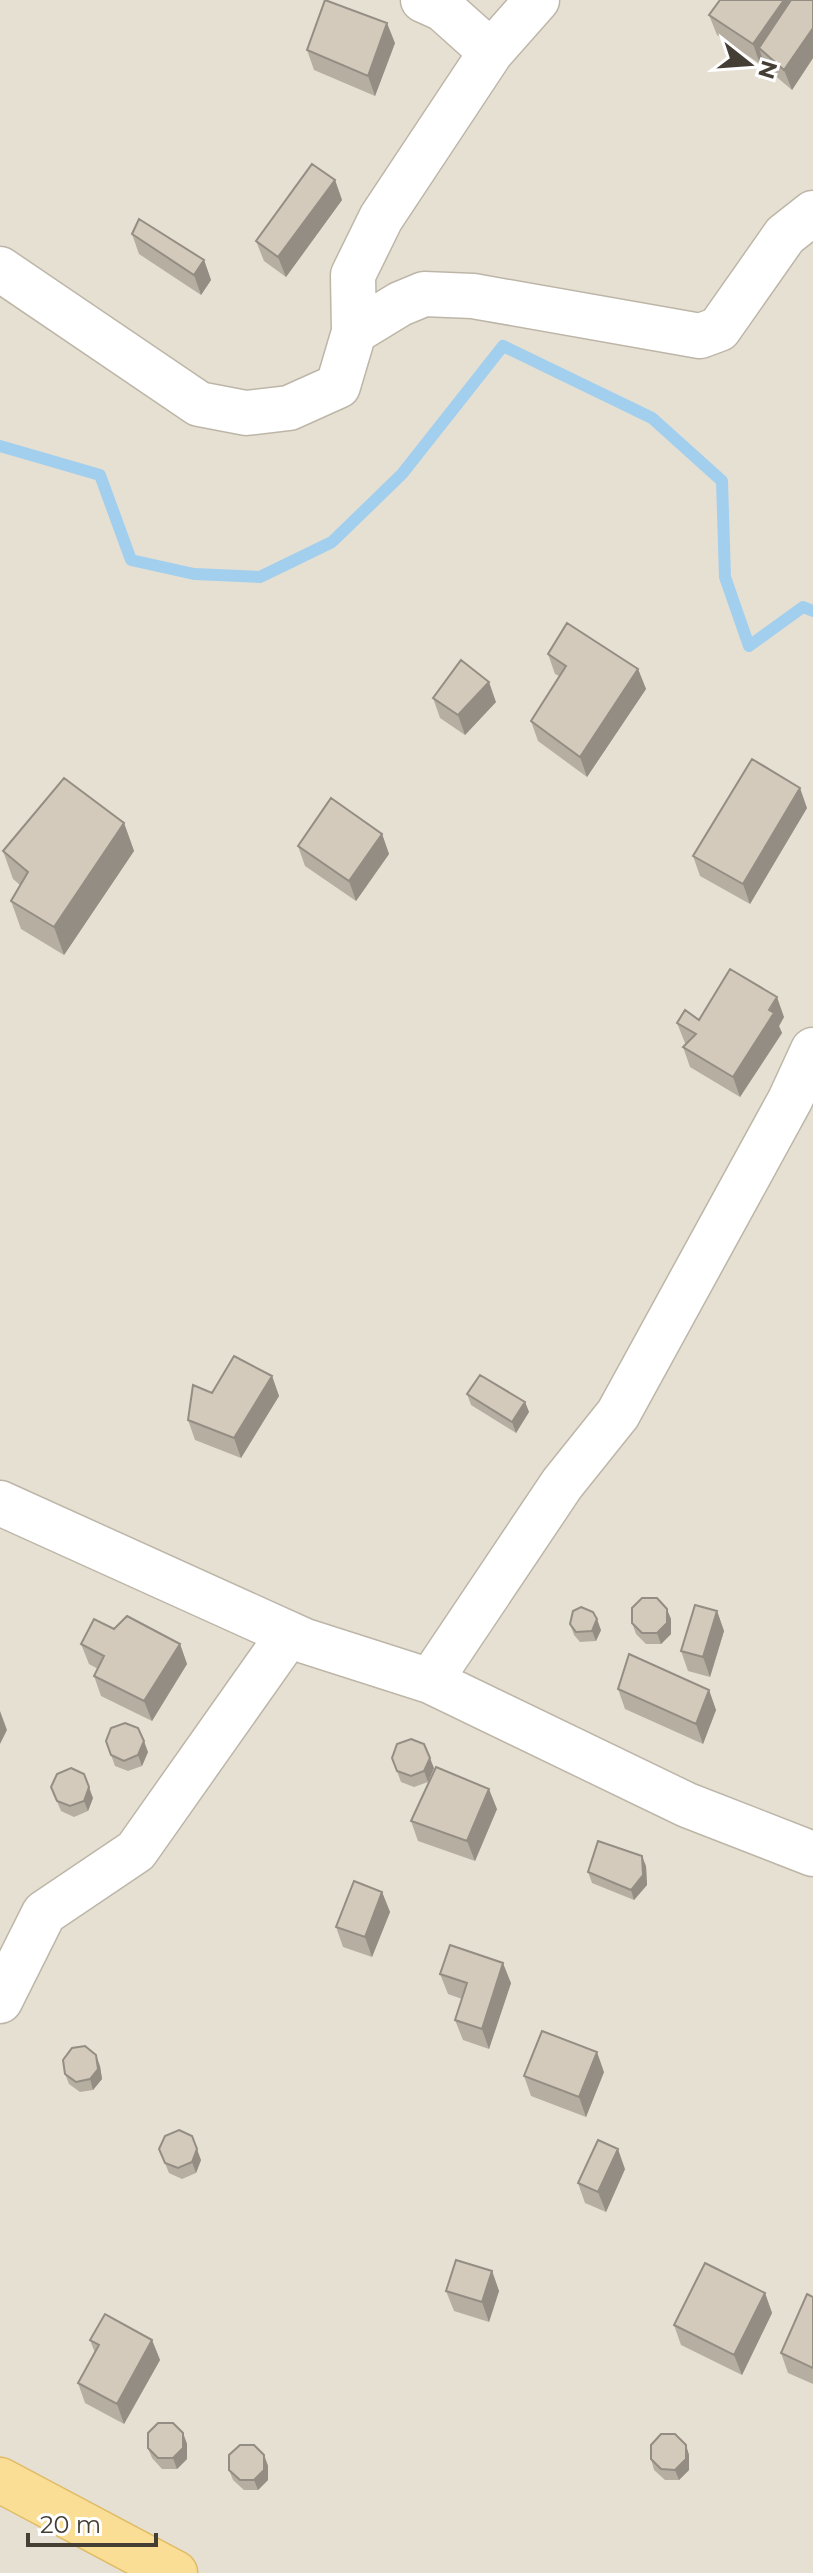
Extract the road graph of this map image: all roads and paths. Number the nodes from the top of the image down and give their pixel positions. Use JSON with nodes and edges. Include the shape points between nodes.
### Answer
{"nodes":[{"id":1,"x":423,"y":0,"type":"edge"},
{"id":2,"x":537,"y":0,"type":"edge"},
{"id":3,"x":491,"y":52,"type":"junction"},
{"id":4,"x":813,"y":213,"type":"edge"},
{"id":5,"x":0,"y":269,"type":"edge"},
{"id":6,"x":354,"y":332,"type":"junction"},
{"id":7,"x":813,"y":1050,"type":"edge"},
{"id":8,"x":0,"y":1503,"type":"edge"},
{"id":9,"x":289,"y":1634,"type":"junction"},
{"id":10,"x":430,"y":1681,"type":"junction"},
{"id":11,"x":813,"y":1854,"type":"edge"},
{"id":12,"x":0,"y":2001,"type":"edge"},
{"id":13,"x":0,"y":2480,"type":"edge"},
{"id":14,"x":175,"y":2573,"type":"edge"}],
"edges":[{"from":1,"to":3,"type":"street","via":[[443,9]]},
{"from":2,"to":3,"type":"street"},
{"from":3,"to":6,"type":"street","via":[[374,233],[353,275]]},
{"from":4,"to":6,"type":"street","via":[[785,235],[719,329],[700,336],[473,296],[424,294]]},
{"from":5,"to":6,"type":"street","via":[[199,404],[246,413],[289,408],[338,386]]},
{"from":7,"to":10,"type":"street","via":[[618,1414],[562,1484]]},
{"from":8,"to":9,"type":"street"},
{"from":9,"to":10,"type":"street"},
{"from":9,"to":12,"type":"street","via":[[136,1851],[44,1913]]},
{"from":10,"to":11,"type":"street","via":[[687,1805]]},
{"from":13,"to":14,"type":"main road"}]}
